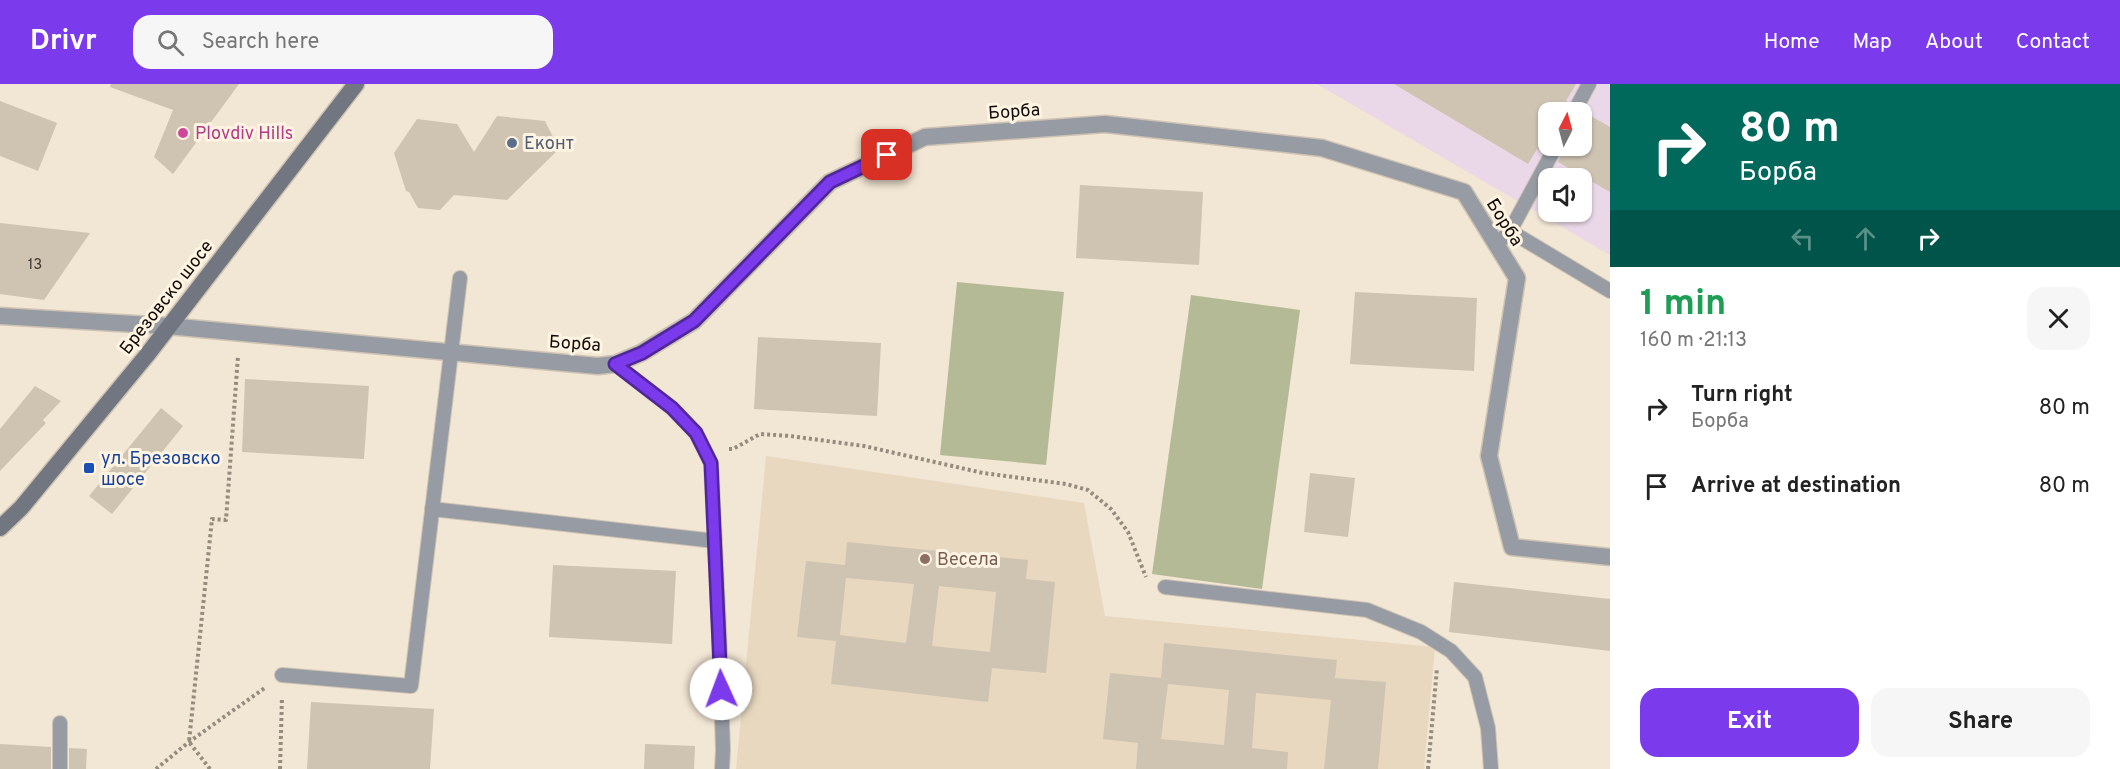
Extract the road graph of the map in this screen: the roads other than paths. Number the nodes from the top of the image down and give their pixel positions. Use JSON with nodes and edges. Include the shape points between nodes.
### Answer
{"nodes":[{"id":1,"x":356,"y":84,"type":"edge"},
{"id":2,"x":1589,"y":84,"type":"edge"},
{"id":3,"x":1579,"y":102,"type":"edge"},
{"id":4,"x":1551,"y":156,"type":"edge"},
{"id":5,"x":1510,"y":231,"type":"junction"},
{"id":6,"x":1496,"y":245,"type":"junction"},
{"id":7,"x":460,"y":278,"type":"dead end"},
{"id":8,"x":1610,"y":291,"type":"edge"},
{"id":9,"x":0,"y":316,"type":"edge"},
{"id":10,"x":168,"y":326,"type":"junction"},
{"id":11,"x":450,"y":352,"type":"junction"},
{"id":12,"x":615,"y":364,"type":"junction"},
{"id":13,"x":432,"y":509,"type":"junction"},
{"id":14,"x":0,"y":528,"type":"edge"},
{"id":15,"x":715,"y":541,"type":"junction"},
{"id":16,"x":1610,"y":557,"type":"edge"},
{"id":17,"x":1165,"y":587,"type":"road end"},
{"id":18,"x":282,"y":675,"type":"road end"},
{"id":19,"x":60,"y":723,"type":"dead end"},
{"id":20,"x":60,"y":769,"type":"edge"},
{"id":21,"x":722,"y":769,"type":"edge"},
{"id":22,"x":1491,"y":769,"type":"edge"}],
"edges":[{"from":1,"to":10,"type":"main road","name":"Брезовско шосе"},
{"from":2,"to":3,"type":"lane"},
{"from":4,"to":5,"type":"lane"},
{"from":5,"to":6,"type":"lane"},
{"from":5,"to":8,"type":"lane"},
{"from":6,"to":12,"type":"street","name":"Борба","via":[[1464,192],[1322,148],[1105,124],[925,137],[830,182],[694,321],[642,353]]},
{"from":6,"to":16,"type":"street","name":"Борба","via":[[1517,278],[1490,456],[1512,547]]},
{"from":7,"to":11,"type":"lane"},
{"from":9,"to":10,"type":"street","name":"Борба"},
{"from":10,"to":11,"type":"street","name":"Борба"},
{"from":10,"to":14,"type":"main road","name":"Брезовско шосе"},
{"from":11,"to":12,"type":"street","name":"Борба","via":[[598,366]]},
{"from":11,"to":13,"type":"lane"},
{"from":12,"to":15,"type":"lane","via":[[672,408],[696,433],[711,463]]},
{"from":13,"to":15,"type":"lane"},
{"from":13,"to":18,"type":"lane","via":[[411,686]]},
{"from":15,"to":21,"type":"lane"},
{"from":17,"to":22,"type":"lane","via":[[1367,610],[1421,632],[1451,651],[1476,677],[1488,728]]},
{"from":19,"to":20,"type":"lane"}]}
